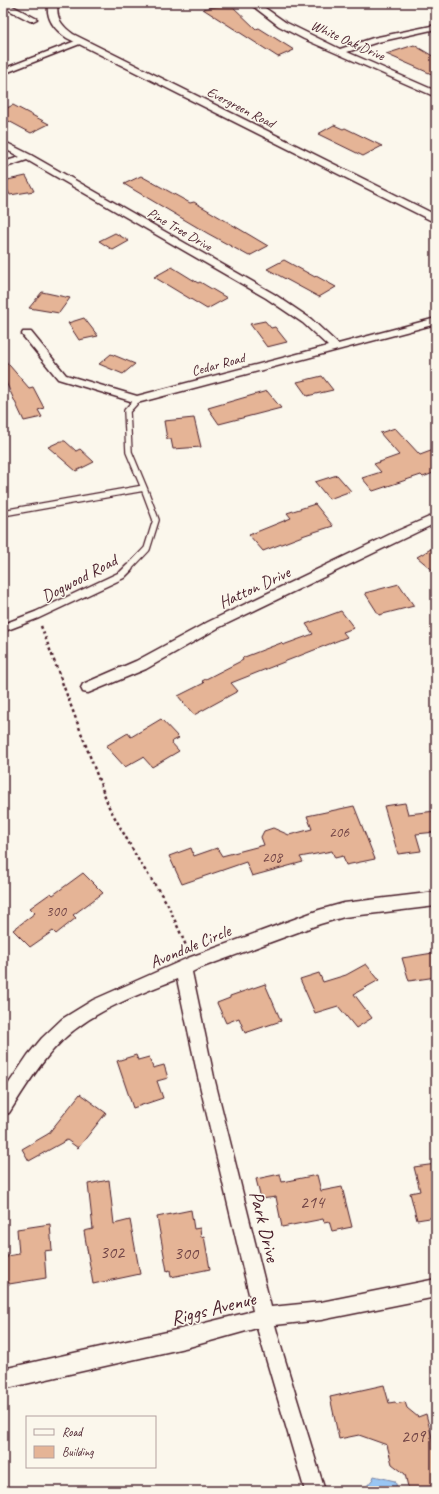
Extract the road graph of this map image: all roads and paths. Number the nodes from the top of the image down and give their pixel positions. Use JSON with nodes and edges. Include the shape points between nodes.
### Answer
{"nodes":[{"id":1,"x":53,"y":3,"type":"edge"},
{"id":2,"x":253,"y":3,"type":"edge"},
{"id":3,"x":3,"y":4,"type":"edge"},
{"id":4,"x":33,"y":19,"type":"dead end"},
{"id":5,"x":436,"y":27,"type":"edge"},
{"id":6,"x":81,"y":42,"type":"junction"},
{"id":7,"x":341,"y":51,"type":"junction"},
{"id":8,"x":3,"y":72,"type":"edge"},
{"id":9,"x":436,"y":94,"type":"edge"},
{"id":10,"x":3,"y":144,"type":"edge"},
{"id":11,"x":28,"y":157,"type":"junction"},
{"id":12,"x":3,"y":165,"type":"edge"},
{"id":13,"x":436,"y":220,"type":"edge"},
{"id":14,"x":436,"y":321,"type":"edge"},
{"id":15,"x":27,"y":334,"type":"dead end"},
{"id":16,"x":336,"y":348,"type":"junction"},
{"id":17,"x":137,"y":400,"type":"junction"},
{"id":18,"x":144,"y":488,"type":"junction"},
{"id":19,"x":3,"y":514,"type":"edge"},
{"id":20,"x":436,"y":518,"type":"edge"},
{"id":21,"x":38,"y":616,"type":"junction"},
{"id":22,"x":3,"y":628,"type":"edge"},
{"id":23,"x":88,"y":688,"type":"dead end"},
{"id":24,"x":436,"y":899,"type":"edge"},
{"id":25,"x":188,"y":966,"type":"junction"},
{"id":26,"x":3,"y":1107,"type":"edge"},
{"id":27,"x":436,"y":1288,"type":"edge"},
{"id":28,"x":265,"y":1317,"type":"junction"},
{"id":29,"x":3,"y":1379,"type":"edge"},
{"id":30,"x":315,"y":1491,"type":"edge"}],
"edges":[{"from":1,"to":6,"type":"street","name":"Evergreen Road","via":[[52,14],[56,24]]},
{"from":2,"to":7,"type":"street","name":"White Oak Drive","via":[[282,24]]},
{"from":3,"to":4,"type":"street"},
{"from":5,"to":7,"type":"street","via":[[380,38]]},
{"from":6,"to":8,"type":"street"},
{"from":6,"to":13,"type":"street","name":"Evergreen Road"},
{"from":7,"to":9,"type":"street","name":"White Oak Drive"},
{"from":10,"to":11,"type":"street","name":"Pine Tree Drive"},
{"from":11,"to":12,"type":"street"},
{"from":11,"to":16,"type":"street","name":"Pine Tree Drive","via":[[270,296],[307,321]]},
{"from":14,"to":16,"type":"street","name":"Cedar Road"},
{"from":15,"to":17,"type":"street","via":[[62,377]]},
{"from":16,"to":17,"type":"street","name":"Cedar Road"},
{"from":17,"to":18,"type":"lane","name":"Dogwood Road","via":[[127,411],[129,452]]},
{"from":18,"to":19,"type":"lane"},
{"from":18,"to":21,"type":"lane","name":"Dogwood Road","via":[[156,520],[147,549],[122,575]]},
{"from":20,"to":23,"type":"street","name":"Hatton Drive","via":[[213,625],[141,665]]},
{"from":21,"to":22,"type":"lane","name":"Dogwood Road"},
{"from":21,"to":25,"type":"path","via":[[109,807],[139,861],[167,903]]},
{"from":24,"to":25,"type":"street","name":"Avondale Circle","via":[[338,912],[282,930]]},
{"from":25,"to":26,"type":"street","name":"Avondale Circle","via":[[110,1000],[78,1018],[56,1035],[38,1055]]},
{"from":25,"to":28,"type":"street","name":"Park Drive","via":[[206,1078]]},
{"from":27,"to":28,"type":"street","name":"Riggs Avenue","via":[[321,1311]]},
{"from":28,"to":29,"type":"street","name":"Riggs Avenue"},
{"from":28,"to":30,"type":"street","name":"Park Drive","via":[[272,1350]]}]}
